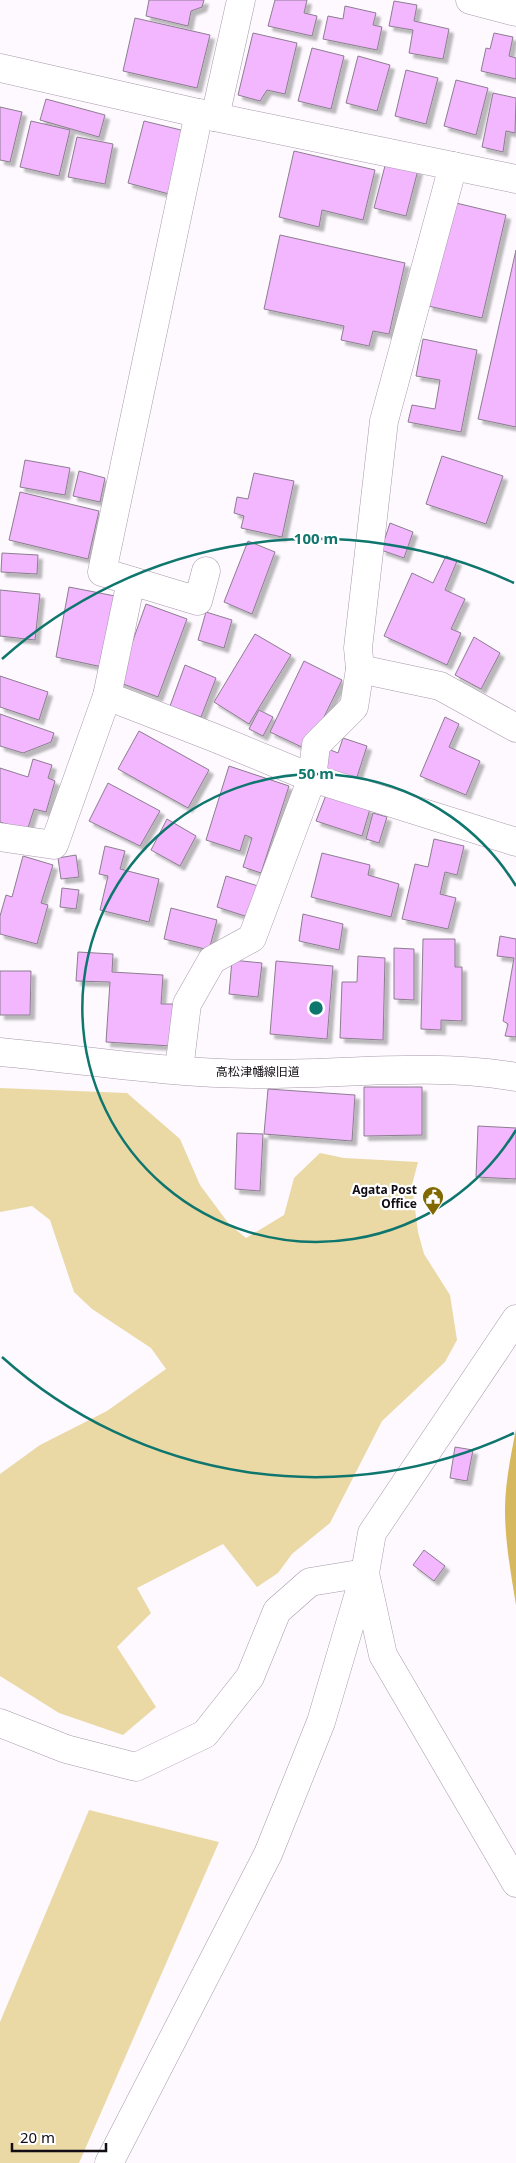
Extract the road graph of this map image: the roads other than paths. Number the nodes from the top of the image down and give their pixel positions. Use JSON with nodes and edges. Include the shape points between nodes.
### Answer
{"nodes":[{"id":1,"x":241,"y":0,"type":"edge"},
{"id":2,"x":470,"y":0,"type":"edge"},
{"id":3,"x":516,"y":12,"type":"edge"},
{"id":4,"x":0,"y":68,"type":"edge"},
{"id":5,"x":207,"y":115,"type":"junction"},
{"id":6,"x":454,"y":166,"type":"junction"},
{"id":7,"x":516,"y":179,"type":"edge"},
{"id":8,"x":206,"y":571,"type":"dead end"},
{"id":9,"x":130,"y":581,"type":"junction"},
{"id":10,"x":360,"y":669,"type":"junction"},
{"id":11,"x":107,"y":696,"type":"junction"},
{"id":12,"x":516,"y":728,"type":"edge"},
{"id":13,"x":312,"y":778,"type":"junction"},
{"id":14,"x":0,"y":837,"type":"edge"},
{"id":15,"x":516,"y":842,"type":"edge"},
{"id":16,"x":0,"y":1052,"type":"edge"},
{"id":17,"x":179,"y":1070,"type":"junction"},
{"id":18,"x":516,"y":1077,"type":"edge"},
{"id":19,"x":516,"y":1319,"type":"edge"},
{"id":20,"x":365,"y":1573,"type":"junction"},
{"id":21,"x":0,"y":1723,"type":"edge"},
{"id":22,"x":516,"y":1883,"type":"edge"},
{"id":23,"x":109,"y":2163,"type":"edge"}],
"edges":[{"from":1,"to":5,"type":"street"},
{"from":2,"to":3,"type":"street"},
{"from":4,"to":5,"type":"street"},
{"from":5,"to":6,"type":"street"},
{"from":5,"to":9,"type":"street","via":[[102,572]]},
{"from":6,"to":7,"type":"street"},
{"from":6,"to":10,"type":"street","via":[[384,421],[358,648]]},
{"from":8,"to":9,"type":"street","via":[[198,601]]},
{"from":9,"to":11,"type":"street"},
{"from":10,"to":12,"type":"street","via":[[440,686]]},
{"from":10,"to":13,"type":"street","via":[[354,707],[316,746]]},
{"from":11,"to":13,"type":"street"},
{"from":11,"to":14,"type":"street","via":[[54,845]]},
{"from":13,"to":15,"type":"street"},
{"from":13,"to":17,"type":"street","via":[[252,938],[212,960],[187,1004]]},
{"from":16,"to":17,"type":"street","name":"高松津幡線旧道"},
{"from":17,"to":18,"type":"street","name":"高松津幡線旧道","via":[[252,1074],[439,1069]]},
{"from":19,"to":20,"type":"street","via":[[372,1533]]},
{"from":20,"to":21,"type":"street","via":[[310,1582],[277,1610],[250,1677],[205,1734],[136,1767],[66,1749]]},
{"from":20,"to":22,"type":"street","via":[[383,1655]]},
{"from":20,"to":23,"type":"street","via":[[321,1722],[268,1854]]}]}
